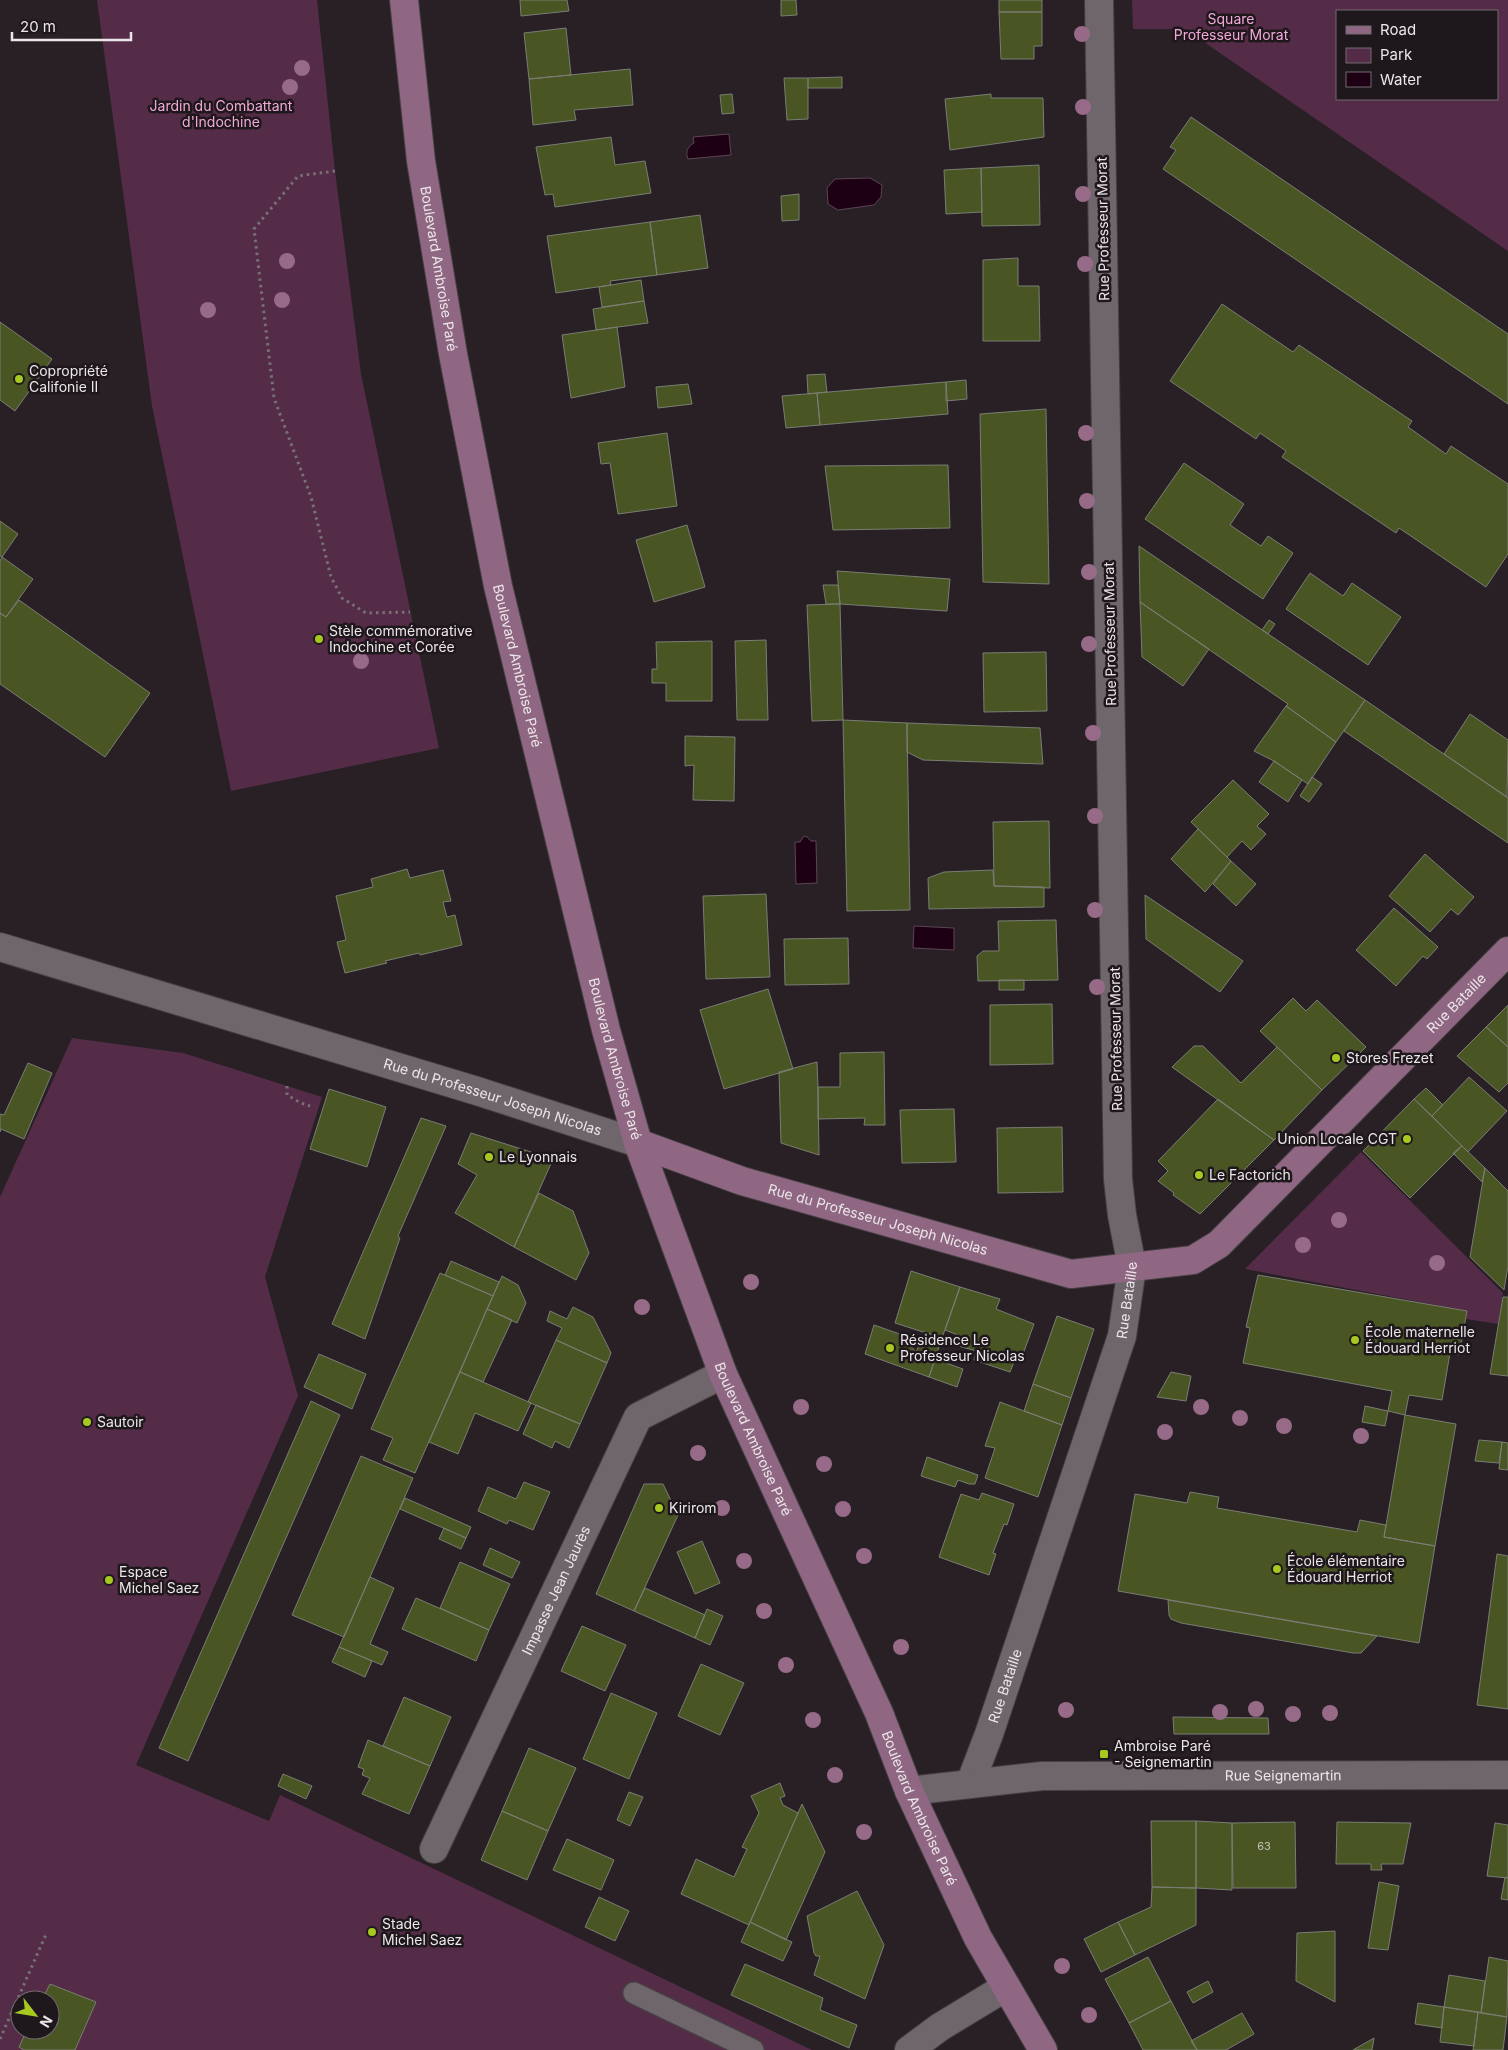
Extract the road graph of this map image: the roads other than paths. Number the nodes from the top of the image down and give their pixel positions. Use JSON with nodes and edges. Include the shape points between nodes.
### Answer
{"nodes":[{"id":1,"x":404,"y":0,"type":"edge"},
{"id":2,"x":1098,"y":0,"type":"edge"},
{"id":3,"x":0,"y":947,"type":"edge"},
{"id":4,"x":1508,"y":951,"type":"edge"},
{"id":5,"x":638,"y":1144,"type":"junction"},
{"id":6,"x":1132,"y":1267,"type":"junction"},
{"id":7,"x":723,"y":1374,"type":"junction"},
{"id":8,"x":1508,"y":1775,"type":"edge"},
{"id":9,"x":970,"y":1784,"type":"junction"},
{"id":10,"x":909,"y":1791,"type":"junction"},
{"id":11,"x":434,"y":1849,"type":"dead end"},
{"id":12,"x":1006,"y":1987,"type":"junction"},
{"id":13,"x":634,"y":1993,"type":"dead end"},
{"id":14,"x":753,"y":2050,"type":"edge"},
{"id":15,"x":910,"y":2050,"type":"edge"},
{"id":16,"x":1043,"y":2050,"type":"edge"}],
"edges":[{"from":1,"to":5,"type":"street","name":"Boulevard Ambroise Paré","via":[[420,153],[453,354],[498,586],[606,1030]]},
{"from":2,"to":6,"type":"street","name":"Rue Professeur Morat","via":[[1118,1179]]},
{"from":3,"to":5,"type":"street","name":"Rue du Professeur Joseph Nicolas","via":[[468,1088]]},
{"from":4,"to":6,"type":"street","name":"Rue Bataille","via":[[1219,1244],[1193,1260]]},
{"from":5,"to":6,"type":"street","name":"Rue du Professeur Joseph Nicolas","via":[[742,1181],[1071,1274]]},
{"from":5,"to":7,"type":"street","name":"Boulevard Ambroise Paré"},
{"from":6,"to":9,"type":"street","name":"Rue Bataille","via":[[1122,1336]]},
{"from":7,"to":10,"type":"street","name":"Boulevard Ambroise Paré","via":[[879,1713]]},
{"from":7,"to":11,"type":"street","name":"Impasse Jean Jaurès","via":[[638,1417]]},
{"from":8,"to":9,"type":"street","name":"Rue Seignemartin","via":[[1042,1776]]},
{"from":9,"to":10,"type":"street","name":"Rue Seignemartin"},
{"from":10,"to":12,"type":"street","name":"Boulevard Ambroise Paré","via":[[978,1938]]},
{"from":12,"to":15,"type":"street","via":[[940,2027]]},
{"from":12,"to":16,"type":"street","name":"Boulevard Ambroise Paré"},
{"from":13,"to":14,"type":"lane"}]}
